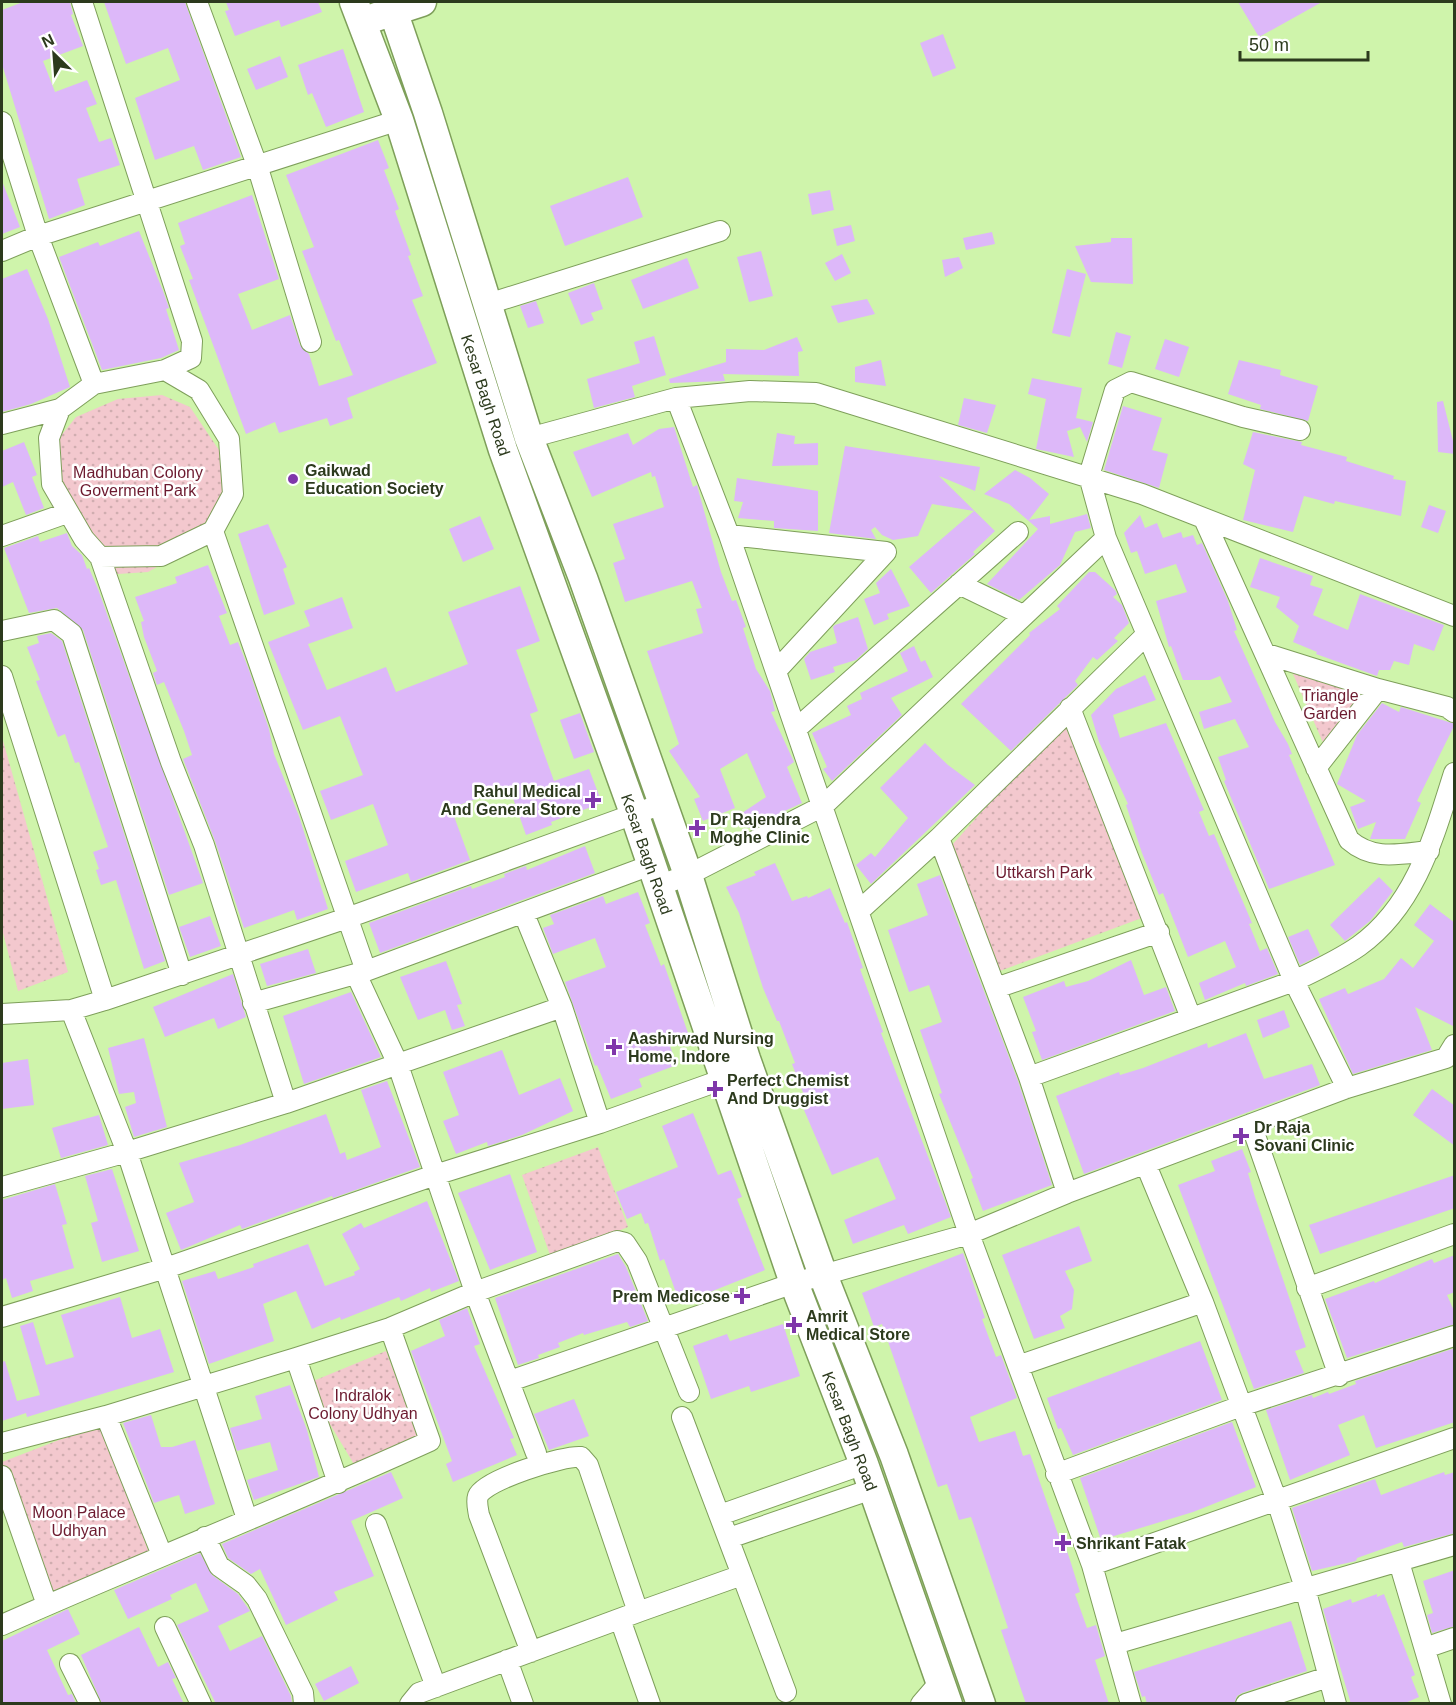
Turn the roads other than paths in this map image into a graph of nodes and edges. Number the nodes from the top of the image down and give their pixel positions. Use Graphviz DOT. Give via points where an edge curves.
graph roads {
  1 [pos="82,2"];
  2 [pos="197,2"];
  3 [pos="422,2"];
  4 [pos="392,6"];
  5 [pos="358,12"];
  6 [pos="399,120"];
  7 [pos="2,122"];
  8 [pos="257,165"];
  9 [pos="147,201"];
  10 [pos="720,231"];
  11 [pos="38,236"];
  12 [pos="2,251"];
  13 [pos="488,304"];
  14 [pos="311,342"];
  15 [pos="165,370"];
  16 [pos="94,384"];
  17 [pos="676,398"];
  18 [pos="60,409"];
  19 [pos="2,424"];
  20 [pos="1300,430"];
  21 [pos="529,438"];
  22 [pos="1089,476"];
  23 [pos="67,513"];
  24 [pos="1204,519"];
  25 [pos="213,531"];
  26 [pos="1018,531"];
  27 [pos="729,535"];
  28 [pos="2,536"];
  29 [pos="1106,538"];
  30 [pos="100,557"];
  31 [pos="959,584"];
  32 [pos="1023,615"];
  33 [pos="1455,616"];
  34 [pos="2,631"];
  35 [pos="1145,636"];
  36 [pos="1267,654"];
  37 [pos="776,671"];
  38 [pos="2,676"];
  39 [pos="1378,689"];
  40 [pos="1070,708"];
  41 [pos="1455,712"];
  42 [pos="796,729"];
  43 [pos="1316,768"];
  44 [pos="1455,773"];
  45 [pos="662,804"];
  46 [pos="823,806"];
  47 [pos="634,813"];
  48 [pos="939,838"];
  49 [pos="1429,851"];
  50 [pos="688,875"];
  51 [pos="655,876"];
  52 [pos="860,910"];
  53 [pos="524,914"];
  54 [pos="347,918"];
  55 [pos="1159,932"];
  56 [pos="238,956"];
  57 [pos="361,973"];
  58 [pos="182,975"];
  59 [pos="1294,981"];
  60 [pos="996,988"];
  61 [pos="105,1000"];
  62 [pos="253,1003"];
  63 [pos="562,1007"];
  64 [pos="71,1010"];
  65 [pos="2,1014"];
  66 [pos="1191,1018"];
  67 [pos="1452,1056"];
  68 [pos="397,1062"];
  69 [pos="1029,1077"];
  70 [pos="724,1079"];
  71 [pos="1347,1088"];
  72 [pos="286,1103"];
  73 [pos="600,1123"];
  74 [pos="1251,1124"];
  75 [pos="127,1152"];
  76 [pos="1146,1165"];
  77 [pos="435,1174"];
  78 [pos="2,1187"];
  79 [pos="1067,1193"];
  80 [pos="969,1234"];
  81 [pos="1455,1234"];
  82 [pos="166,1268"];
  83 [pos="823,1275"];
  84 [pos="794,1283"];
  85 [pos="1306,1288"];
  86 [pos="475,1292"];
  87 [pos="1203,1302"];
  88 [pos="2,1317"];
  89 [pos="665,1326"];
  90 [pos="390,1328"];
  91 [pos="1455,1336"];
  92 [pos="296,1358"];
  93 [pos="1018,1366"];
  94 [pos="1339,1376"];
  95 [pos="510,1382"];
  96 [pos="202,1386"];
  97 [pos="689,1392"];
  98 [pos="1241,1406"];
  99 [pos="106,1416"];
  100 [pos="682,1417"];
  101 [pos="1455,1438"];
  102 [pos="2,1443"];
  103 [pos="536,1453"];
  104 [pos="1056,1474"];
  105 [pos="2,1476"];
  106 [pos="868,1476"];
  107 [pos="338,1483"];
  108 [pos="1277,1501"];
  109 [pos="720,1515"];
  110 [pos="247,1519"];
  111 [pos="376,1524"];
  112 [pos="205,1536"];
  113 [pos="729,1538"];
  114 [pos="1455,1545"];
  115 [pos="162,1555"];
  116 [pos="1399,1562"];
  117 [pos="1092,1565"];
  118 [pos="742,1575"];
  119 [pos="1305,1588"];
  120 [pos="47,1605"];
  121 [pos="629,1615"];
  122 [pos="2,1625"];
  123 [pos="165,1627"];
  124 [pos="1455,1638"];
  125 [pos="1115,1644"];
  126 [pos="1425,1648"];
  127 [pos="531,1652"];
  128 [pos="507,1660"];
  129 [pos="70,1664"];
  130 [pos="1328,1677"];
  131 [pos="436,1688"];
  132 [pos="786,1692"];
  133 [pos="944,1693"];
  134 [pos="90,1704"];
  135 [pos="201,1704"];
  136 [pos="304,1704"];
  137 [pos="410,1704"];
  138 [pos="523,1704"];
  139 [pos="650,1704"];
  140 [pos="921,1704"];
  141 [pos="981,1704"];
  142 [pos="1131,1704"];
  143 [pos="1246,1704"];
  144 [pos="1336,1704"];
  145 [pos="1441,1704"];
  1 -- 9 [label="street"];
  2 -- 8 [label="street"];
  3 -- 4 [label="main road"];
  4 -- 5 [label="main road"];
  4 -- 13 [label="main road, Kesar Bagh Road"];
  5 -- 6 [label="main road, Kesar Bagh Road"];
  6 -- 8 [label="street"];
  6 -- 47 [label="main road, Kesar Bagh Road" via="503,450"];
  7 -- 11 [label="street"];
  8 -- 9 [label="street"];
  8 -- 14 [label="street"];
  9 -- 11 [label="street"];
  9 -- 15 [label="street" via="192,341 191,358"];
  10 -- 13 [label="street"];
  11 -- 12 [label="street"];
  11 -- 16 [label="street"];
  13 -- 21 [label="main road, Kesar Bagh Road"];
  15 -- 16 [label="street"];
  15 -- 25 [label="street" via="199,390 229,439 234,494"];
  16 -- 18 [label="street"];
  17 -- 21 [label="street"];
  17 -- 22 [label="street" via="750,391 816,393"];
  17 -- 27 [label="street"];
  18 -- 19 [label="street"];
  18 -- 23 [label="street" via="49,438 50,461 52,484"];
  20 -- 22 [label="street" via="1243,417 1131,382 1115,390"];
  21 -- 45 [label="main road, Kesar Bagh Road"];
  22 -- 24 [label="street"];
  22 -- 29 [label="street"];
  23 -- 28 [label="street"];
  23 -- 30 [label="street"];
  24 -- 33 [label="street"];
  24 -- 36 [label="street"];
  25 -- 30 [label="street" via="161,556"];
  25 -- 54 [label="street"];
  26 -- 31 [label="street"];
  27 -- 37 [label="street"];
  27 -- 37 [label="street" via="886,552"];
  29 -- 32 [label="street"];
  29 -- 35 [label="street"];
  30 -- 56 [label="street" via="204,845"];
  31 -- 32 [label="street"];
  31 -- 42 [label="street"];
  32 -- 46 [label="street"];
  34 -- 58 [label="street" via="54,620 72,634"];
  35 -- 40 [label="street"];
  35 -- 59 [label="street"];
  36 -- 39 [label="street"];
  36 -- 43 [label="street"];
  37 -- 42 [label="street"];
  38 -- 61 [label="street"];
  39 -- 41 [label="street"];
  39 -- 43 [label="street"];
  40 -- 48 [label="street"];
  40 -- 55 [label="street"];
  42 -- 46 [label="street"];
  43 -- 49 [label="street" via="1346,834 1359,849 1384,856"];
  44 -- 49 [label="street"];
  45 -- 47 [label="street"];
  45 -- 50 [label="main road, Kesar Bagh Road"];
  46 -- 50 [label="street"];
  46 -- 52 [label="street"];
  47 -- 51 [label="main road, Kesar Bagh Road"];
  47 -- 54 [label="street"];
  48 -- 52 [label="street"];
  48 -- 60 [label="street"];
  49 -- 59 [label="street" via="1393,912 1360,945"];
  50 -- 51 [label="street"];
  50 -- 83 [label="main road, Kesar Bagh Road" via="746,1059"];
  51 -- 53 [label="street"];
  51 -- 70 [label="main road, Kesar Bagh Road"];
  52 -- 80 [label="street"];
  53 -- 57 [label="street"];
  53 -- 63 [label="street"];
  54 -- 56 [label="street"];
  54 -- 57 [label="street"];
  55 -- 60 [label="street"];
  55 -- 66 [label="street"];
  56 -- 58 [label="street"];
  56 -- 62 [label="street"];
  57 -- 62 [label="street"];
  57 -- 68 [label="street"];
  58 -- 61 [label="street"];
  59 -- 66 [label="street"];
  59 -- 71 [label="street"];
  60 -- 69 [label="street"];
  61 -- 64 [label="street"];
  62 -- 72 [label="street"];
  63 -- 68 [label="street"];
  63 -- 73 [label="street"];
  64 -- 65 [label="street"];
  64 -- 75 [label="street"];
  66 -- 69 [label="street"];
  67 -- 71 [label="street"];
  68 -- 72 [label="street"];
  68 -- 77 [label="street"];
  69 -- 79 [label="street"];
  70 -- 73 [label="street"];
  70 -- 84 [label="main road, Kesar Bagh Road"];
  71 -- 74 [label="street"];
  72 -- 75 [label="street"];
  73 -- 77 [label="street"];
  74 -- 76 [label="street"];
  74 -- 85 [label="street"];
  75 -- 78 [label="street"];
  75 -- 82 [label="street"];
  76 -- 79 [label="street"];
  76 -- 87 [label="street"];
  77 -- 82 [label="street"];
  77 -- 86 [label="street"];
  79 -- 80 [label="street"];
  80 -- 83 [label="street"];
  80 -- 93 [label="street"];
  81 -- 85 [label="street"];
  82 -- 88 [label="street"];
  82 -- 96 [label="street"];
  83 -- 84 [label="street"];
  83 -- 141 [label="main road, Kesar Bagh Road" via="894,1455"];
  84 -- 89 [label="street"];
  84 -- 106 [label="main road, Kesar Bagh Road"];
  85 -- 94 [label="street"];
  86 -- 89 [label="street" via="617,1241 632,1251"];
  86 -- 90 [label="street"];
  86 -- 95 [label="street"];
  87 -- 93 [label="street"];
  87 -- 98 [label="street"];
  89 -- 95 [label="street"];
  89 -- 97 [label="street"];
  90 -- 92 [label="street"];
  90 -- 107 [label="street" via="430,1441"];
  91 -- 94 [label="street"];
  92 -- 96 [label="street"];
  92 -- 107 [label="street"];
  93 -- 104 [label="street"];
  94 -- 98 [label="street"];
  95 -- 103 [label="street"];
  96 -- 99 [label="street"];
  96 -- 110 [label="street"];
  98 -- 104 [label="street"];
  98 -- 108 [label="street"];
  99 -- 102 [label="street"];
  99 -- 115 [label="street"];
  100 -- 109 [label="street"];
  101 -- 108 [label="street"];
  104 -- 117 [label="street"];
  105 -- 120 [label="street"];
  106 -- 109 [label="street"];
  106 -- 113 [label="street"];
  106 -- 133 [label="main road, Kesar Bagh Road"];
  107 -- 110 [label="street"];
  108 -- 117 [label="street"];
  108 -- 119 [label="street"];
  109 -- 113 [label="street"];
  110 -- 112 [label="street"];
  111 -- 131 [label="street"];
  112 -- 115 [label="street"];
  112 -- 136 [label="street" via="219,1566 246,1585 257,1599 303,1693"];
  113 -- 118 [label="street"];
  114 -- 116 [label="street"];
  115 -- 120 [label="street"];
  116 -- 119 [label="street"];
  116 -- 126 [label="street"];
  117 -- 125 [label="street"];
  118 -- 121 [label="street"];
  118 -- 132 [label="street"];
  119 -- 125 [label="street"];
  119 -- 130 [label="street"];
  120 -- 122 [label="street"];
  121 -- 127 [label="street"];
  121 -- 127 [label="street" via="585,1460 575,1456 542,1464 483,1489 477,1504"];
  121 -- 139 [label="street"];
  123 -- 135 [label="street"];
  124 -- 126 [label="street"];
  125 -- 142 [label="street"];
  126 -- 145 [label="street"];
  127 -- 128 [label="street"];
  128 -- 131 [label="street"];
  128 -- 138 [label="street"];
  129 -- 134 [label="street"];
  130 -- 143 [label="street"];
  130 -- 144 [label="street"];
  131 -- 137 [label="street" via="419,1694"];
  133 -- 140 [label="street"];
}
